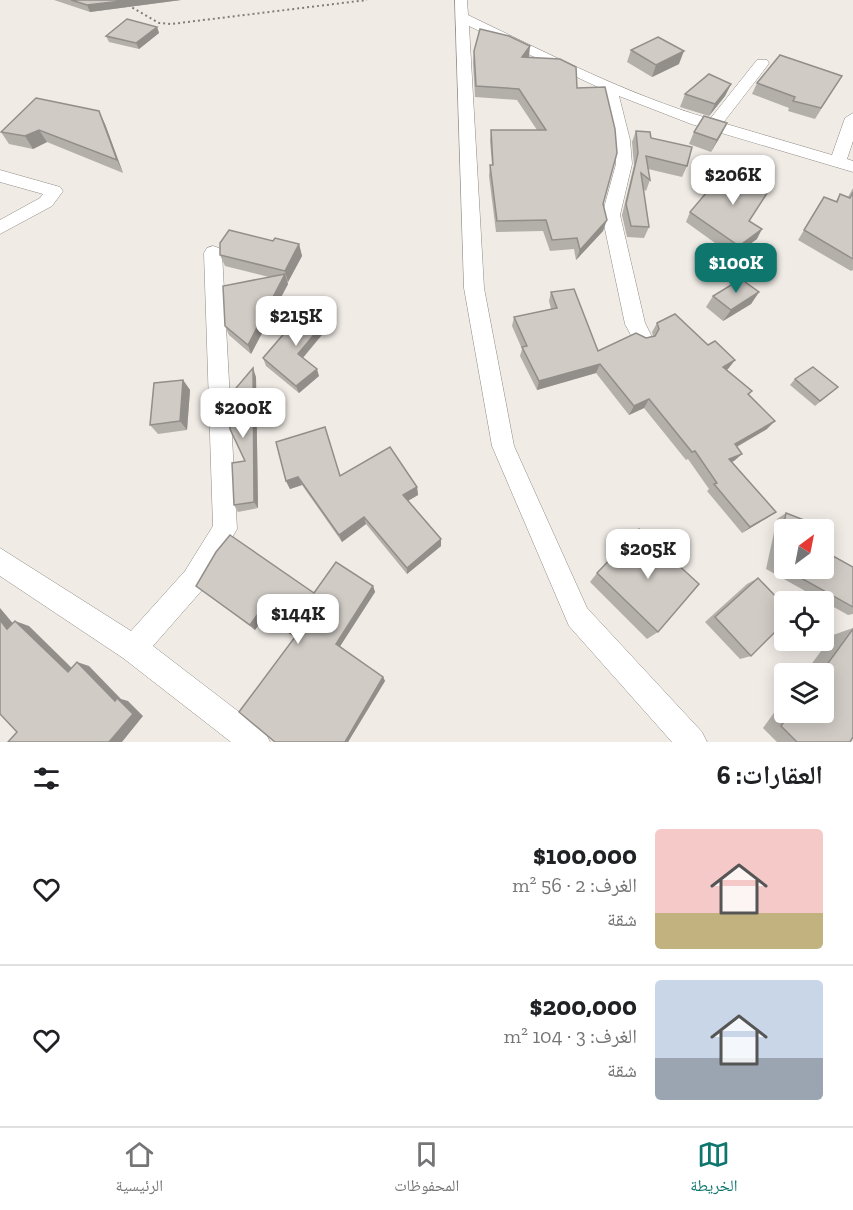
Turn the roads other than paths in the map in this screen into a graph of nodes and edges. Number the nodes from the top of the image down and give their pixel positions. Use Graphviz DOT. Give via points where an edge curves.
graph roads {
  1 [pos="462,9"];
  2 [pos="762,63"];
  3 [pos="609,86"];
  4 [pos="853,118"];
  5 [pos="714,124"];
  6 [pos="845,165"];
  7 [pos="0,176"];
  8 [pos="0,228"];
  9 [pos="213,253"];
  10 [pos="642,337"];
  11 [pos="0,561"];
  12 [pos="133,648"];
  13 [pos="255,742"];
  14 [pos="692,742"];
  1 -- 3 [label="street"];
  1 -- 14 [label="street" via="474,288 503,446 578,617"];
  2 -- 5 [label="street"];
  3 -- 5 [label="street"];
  3 -- 10 [label="street" via="624,164 611,215 635,324"];
  4 -- 6 [label="street"];
  5 -- 6 [label="street"];
  7 -- 8 [label="street" via="54,190 46,202"];
  9 -- 12 [label="street" via="225,529 194,580"];
  11 -- 12 [label="street"];
  12 -- 13 [label="street"];
}
